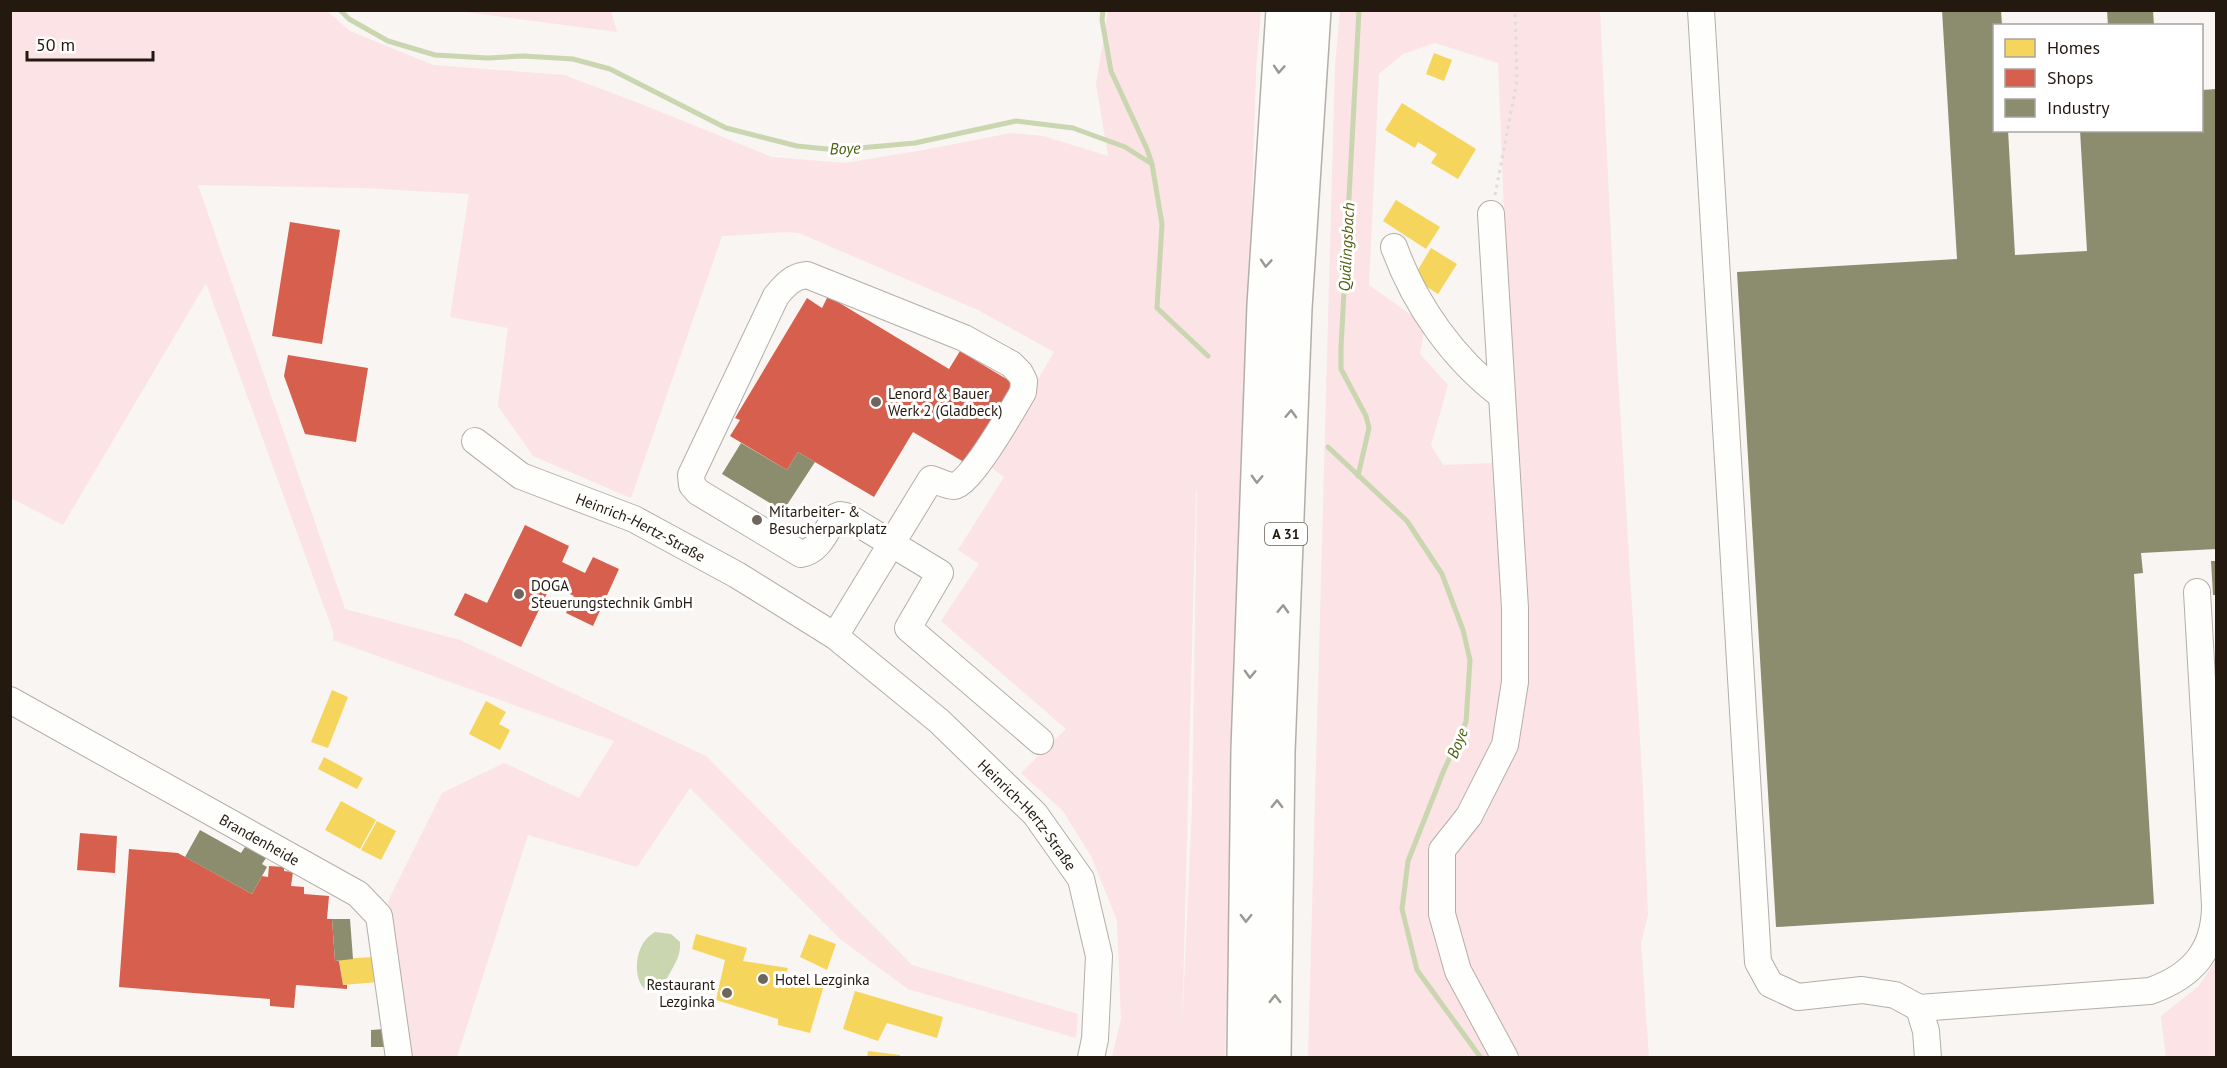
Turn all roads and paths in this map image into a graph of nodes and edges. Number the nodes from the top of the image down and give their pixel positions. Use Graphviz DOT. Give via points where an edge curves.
graph roads {
  1 [pos="1283,10"];
  2 [pos="1314,10"];
  3 [pos="1515,10"];
  4 [pos="1701,10"];
  5 [pos="1491,214"];
  6 [pos="1394,247"];
  7 [pos="1502,396"];
  8 [pos="475,441"];
  9 [pos="892,543"];
  10 [pos="2197,592"];
  11 [pos="835,636"];
  12 [pos="10,700"];
  13 [pos="1040,741"];
  14 [pos="1919,1008"];
  15 [pos="399,1058"];
  16 [pos="1091,1058"];
  17 [pos="1244,1058"];
  18 [pos="1274,1058"];
  19 [pos="1505,1058"];
  20 [pos="1928,1058"];
  1 -- 17 [label="highway, A 31, one-way" via="1263,305 1248,750"];
  18 -- 2 [label="highway, A 31, one-way" via="1278,752 1295,308"];
  3 -- 5 [label="path" via="1517,81"];
  4 -- 14 [label="street" via="1758,962 1770,984 1798,997 1863,990 1895,995"];
  5 -- 7 [label="street"];
  6 -- 7 [label="street" via="1407,280 1450,347"];
  7 -- 19 [label="street" via="1515,608 1515,682 1505,745 1469,816 1442,850 1442,914 1458,971"];
  8 -- 11 [label="street, Heinrich-Hertz-Straße" via="521,476 634,519 737,575"];
  9 -- 9 [label="street" via="932,479 952,486 961,484 972,472 1023,392 1024,381 1011,364 964,338 807,274 798,276 784,285 776,297 691,475 693,485 698,492 801,554 815,548 840,515"];
  9 -- 11 [label="street"];
  9 -- 13 [label="street" via="940,573 908,628"];
  10 -- 14 [label="street" via="2215,904 2215,925 2209,944 2182,976 2150,991"];
  11 -- 16 [label="street, Heinrich-Hertz-Straße" via="939,721 1035,814 1081,879 1099,956"];
  12 -- 15 [label="street, Brandenheide" via="358,894 379,916"];
  14 -- 20 [label="street"];
}
